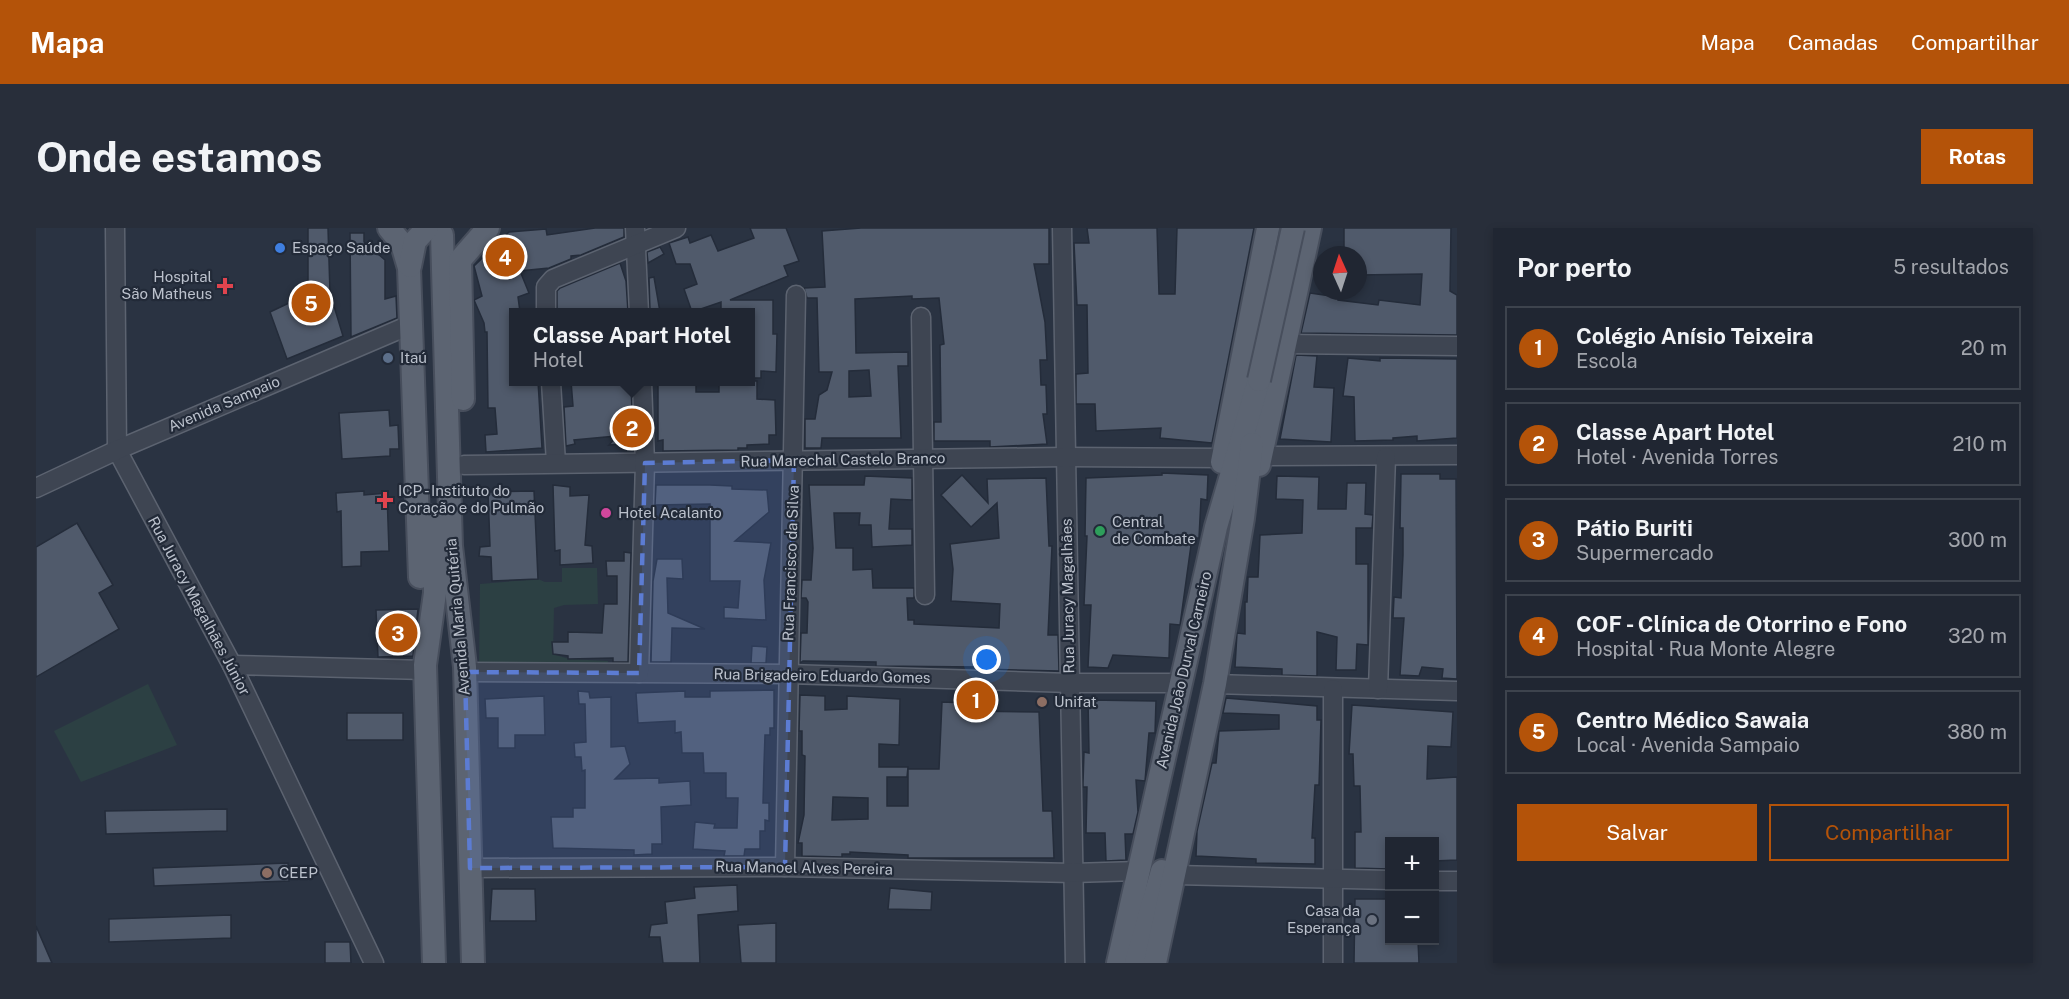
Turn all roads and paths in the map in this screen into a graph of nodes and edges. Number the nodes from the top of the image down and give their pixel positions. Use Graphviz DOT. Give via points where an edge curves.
graph roads {
  1 [pos="115,228"];
  2 [pos="389,228"];
  3 [pos="488,228"];
  4 [pos="676,228"];
  5 [pos="1062,228"];
  6 [pos="1293,228"];
  7 [pos="1310,228"];
  8 [pos="437,232"];
  9 [pos="1268,233"];
  10 [pos="636,237"];
  11 [pos="1304,253"];
  12 [pos="460,260"];
  13 [pos="410,268"];
  14 [pos="796,295"];
  15 [pos="546,308"];
  16 [pos="639,308"];
  17 [pos="921,317"];
  18 [pos="412,324"];
  19 [pos="1285,344"];
  20 [pos="1457,346"];
  21 [pos="1260,380"];
  22 [pos="551,386"];
  23 [pos="642,386"];
  24 [pos="117,450"];
  25 [pos="1457,455"];
  26 [pos="1262,456"];
  27 [pos="1065,457"];
  28 [pos="1386,457"];
  29 [pos="922,458"];
  30 [pos="1222,458"];
  31 [pos="794,460"];
  32 [pos="556,463"];
  33 [pos="645,463"];
  34 [pos="464,465"];
  35 [pos="36,488"];
  36 [pos="1243,518"];
  37 [pos="1216,527"];
  38 [pos="925,595"];
  39 [pos="232,665"];
  40 [pos="425,667"];
  41 [pos="465,670"];
  42 [pos="639,673"];
  43 [pos="788,674"];
  44 [pos="1070,683"];
  45 [pos="1180,683"];
  46 [pos="1215,684"];
  47 [pos="1333,689"];
  48 [pos="1378,690"];
  49 [pos="1457,692"];
  50 [pos="1155,808"];
  51 [pos="1186,811"];
  52 [pos="785,867"];
  53 [pos="470,868"];
  54 [pos="1138,871"];
  55 [pos="1073,873"];
  56 [pos="1175,874"];
  57 [pos="1333,879"];
  58 [pos="1385,880"];
  59 [pos="1439,881"];
  60 [pos="1457,881"];
  61 [pos="1148,916"];
  62 [pos="374,963"];
  63 [pos="434,963"];
  64 [pos="473,963"];
  65 [pos="1075,963"];
  66 [pos="1118,963"];
  67 [pos="1136,963"];
  68 [pos="1155,963"];
  69 [pos="1333,963"];
  1 -- 24 [label="street, Rua Juracy Magalhães Júnior"];
  2 -- 13 [label="main road" via="402,243"];
  3 -- 12 [label="main road"];
  4 -- 10 [label="street"];
  5 -- 27 [label="street, Rua Juracy Magalhães"];
  6 -- 21 [label="main road, Avenida João Durval Carneiro, bridge"];
  7 -- 11 [label="main road"];
  8 -- 12 [label="main road" via="458,237"];
  8 -- 13 [label="main road" via="418,235"];
  8 -- 40 [label="main road, Avenida Maria Quitéria" via="435,593"];
  8 -- 41 [label="main road, Avenida Maria Quitéria" via="451,546"];
  9 -- 11 [label="main road" via="1296,238"];
  9 -- 30 [label="main road"];
  10 -- 15 [label="street" via="553,279 546,287"];
  10 -- 16 [label="street"];
  11 -- 19 [label="main road"];
  12 -- 34 [label="main road"];
  13 -- 18 [label="main road"];
  14 -- 31 [label="street, Rua Francisco da Silva"];
  17 -- 29 [label="street"];
  18 -- 24 [label="street, Avenida Sampaio"];
  18 -- 40 [label="main road"];
  19 -- 20 [label="street"];
  19 -- 26 [label="main road"];
  21 -- 36 [label="main road, Avenida João Durval Carneiro"];
  21 -- 37 [label="main road, Avenida João Durval Carneiro"];
  22 -- 32 [label="street"];
  23 -- 33 [label="street"];
  24 -- 35 [label="street, Avenida Sampaio"];
  24 -- 39 [label="street, Rua Juracy Magalhães Júnior"];
  25 -- 28 [label="street"];
  26 -- 28 [label="street"];
  26 -- 36 [label="main road"];
  27 -- 29 [label="street, Rua Marechal Castelo Branco"];
  27 -- 30 [label="street, Rua Marechal Castelo Branco"];
  27 -- 44 [label="street, Rua Juracy Magalhães"];
  28 -- 48 [label="street"];
  29 -- 31 [label="street, Rua Marechal Castelo Branco"];
  29 -- 38 [label="street"];
  30 -- 37 [label="main road"];
  31 -- 33 [label="street, Rua Marechal Castelo Branco"];
  31 -- 43 [label="street, Rua Francisco da Silva"];
  32 -- 33 [label="street, Rua Marechal Castelo Branco"];
  32 -- 34 [label="street, Rua Marechal Castelo Branco"];
  33 -- 42 [label="street"];
  34 -- 41 [label="main road"];
  36 -- 46 [label="main road, Avenida João Durval Carneiro"];
  37 -- 45 [label="main road, Avenida João Durval Carneiro"];
  39 -- 40 [label="street"];
  39 -- 62 [label="street, Rua Juracy Magalhães Júnior"];
  40 -- 63 [label="main road, Avenida Maria Quitéria"];
  41 -- 42 [label="street, Rua Brigadeiro Eduardo Gomes"];
  41 -- 53 [label="main road, Avenida Maria Quitéria"];
  42 -- 43 [label="street, Rua Brigadeiro Eduardo Gomes"];
  43 -- 44 [label="street, Rua Brigadeiro Eduardo Gomes"];
  43 -- 52 [label="street, Rua Francisco da Silva"];
  44 -- 45 [label="street, Rua Brigadeiro Eduardo Gomes"];
  44 -- 55 [label="street, Rua Juracy Magalhães"];
  45 -- 50 [label="main road, Avenida João Durval Carneiro"];
  46 -- 47 [label="street"];
  46 -- 51 [label="main road, Avenida João Durval Carneiro"];
  47 -- 48 [label="street"];
  47 -- 57 [label="street"];
  48 -- 49 [label="street"];
  50 -- 54 [label="main road, Avenida João Durval Carneiro"];
  50 -- 61 [label="main road"];
  51 -- 56 [label="main road, Avenida João Durval Carneiro"];
  51 -- 61 [label="main road"];
  52 -- 53 [label="street, Rua Manoel Alves Pereira"];
  52 -- 55 [label="street, Rua Manoel Alves Pereira"];
  53 -- 64 [label="main road, Avenida Maria Quitéria"];
  54 -- 55 [label="street, Rua Manoel Alves Pereira"];
  54 -- 66 [label="main road, Avenida João Durval Carneiro"];
  55 -- 65 [label="street, Rua Juracy Magalhães"];
  56 -- 57 [label="street"];
  56 -- 68 [label="main road, Avenida João Durval Carneiro"];
  57 -- 58 [label="street"];
  57 -- 69 [label="street"];
  59 -- 60 [label="street"];
  61 -- 67 [label="main road"];
}
